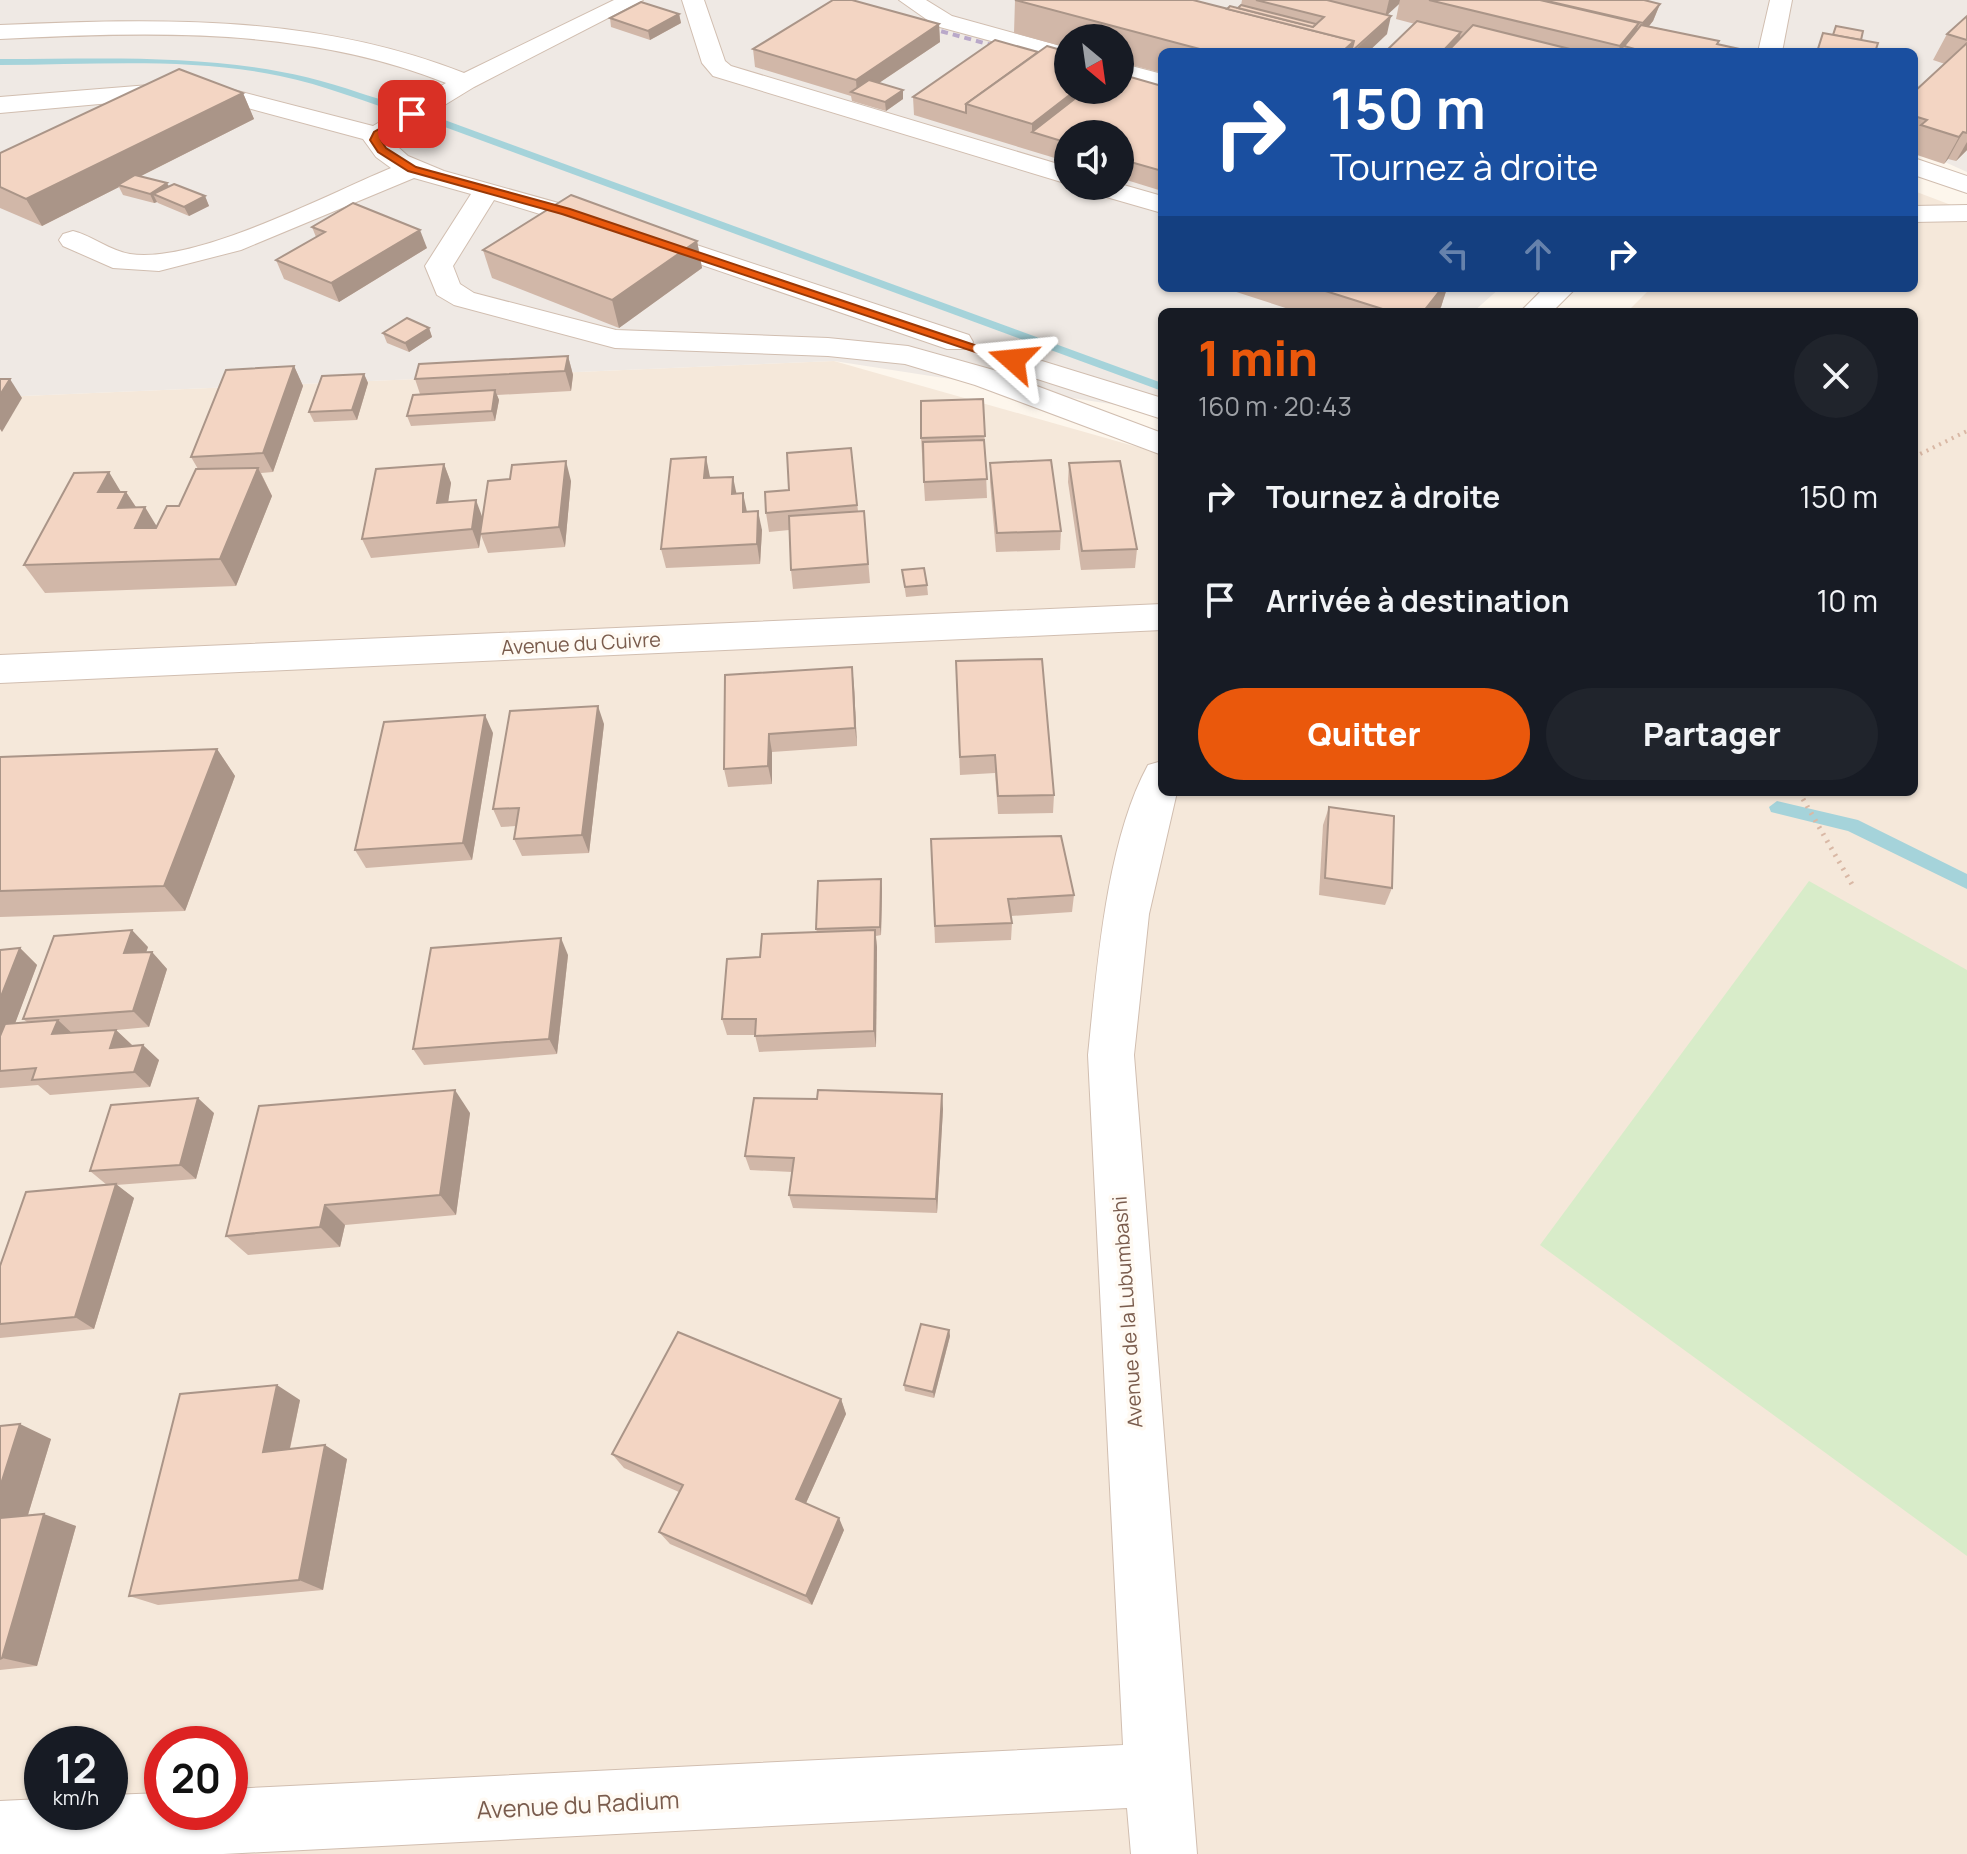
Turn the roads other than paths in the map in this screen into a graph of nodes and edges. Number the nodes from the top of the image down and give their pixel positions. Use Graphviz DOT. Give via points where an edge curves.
graph roads {
  1 [pos="632,0"];
  2 [pos="693,0"];
  3 [pos="910,0"];
  4 [pos="1781,0"];
  5 [pos="0,32"];
  6 [pos="1771,48"];
  7 [pos="1054,51"];
  8 [pos="1134,74"];
  9 [pos="1158,81"];
  10 [pos="465,82"];
  11 [pos="0,105"];
  12 [pos="377,135"];
  13 [pos="1918,167"];
  14 [pos="412,169"];
  15 [pos="1054,172"];
  16 [pos="1967,185"];
  17 [pos="487,190"];
  18 [pos="1134,197"];
  19 [pos="1158,204"];
  20 [pos="1967,213"];
  21 [pos="1918,214"];
  22 [pos="73,240"];
  23 [pos="1557,292"];
  24 [pos="1539,308"];
  25 [pos="1158,408"];
  26 [pos="1158,443"];
  27 [pos="1158,617"];
  28 [pos="0,669"];
  29 [pos="1158,787"];
  30 [pos="1156,1775"];
  31 [pos="0,1833"];
  32 [pos="1164,1854"];
  1 -- 10 [label="street"];
  2 -- 15 [label="street" via="714,63 722,71"];
  3 -- 7 [label="street" via="944,21"];
  4 -- 6 [label="street"];
  5 -- 10 [label="street" via="257,31 309,36 395,55"];
  8 -- 9 [label="street"];
  10 -- 12 [label="street"];
  11 -- 12 [label="street" via="199,88"];
  12 -- 14 [label="street" via="382,150"];
  13 -- 16 [label="street"];
  14 -- 17 [label="street"];
  14 -- 22 [label="street" via="226,245 169,260 119,261"];
  17 -- 25 [label="street"];
  17 -- 26 [label="street" via="439,266 447,289 464,299 615,339 908,355 986,378"];
  18 -- 19 [label="street"];
  20 -- 21 [label="street"];
  23 -- 24 [label="street"];
  27 -- 28 [label="street, Avenue du Cuivre"];
  29 -- 30 [label="street, Avenue de la Lubumbashi" via="1142,832 1125,925 1111,1055"];
  30 -- 31 [label="street, Avenue du Radium"];
  30 -- 32 [label="street, Avenue de la Lubumbashi"];
}
